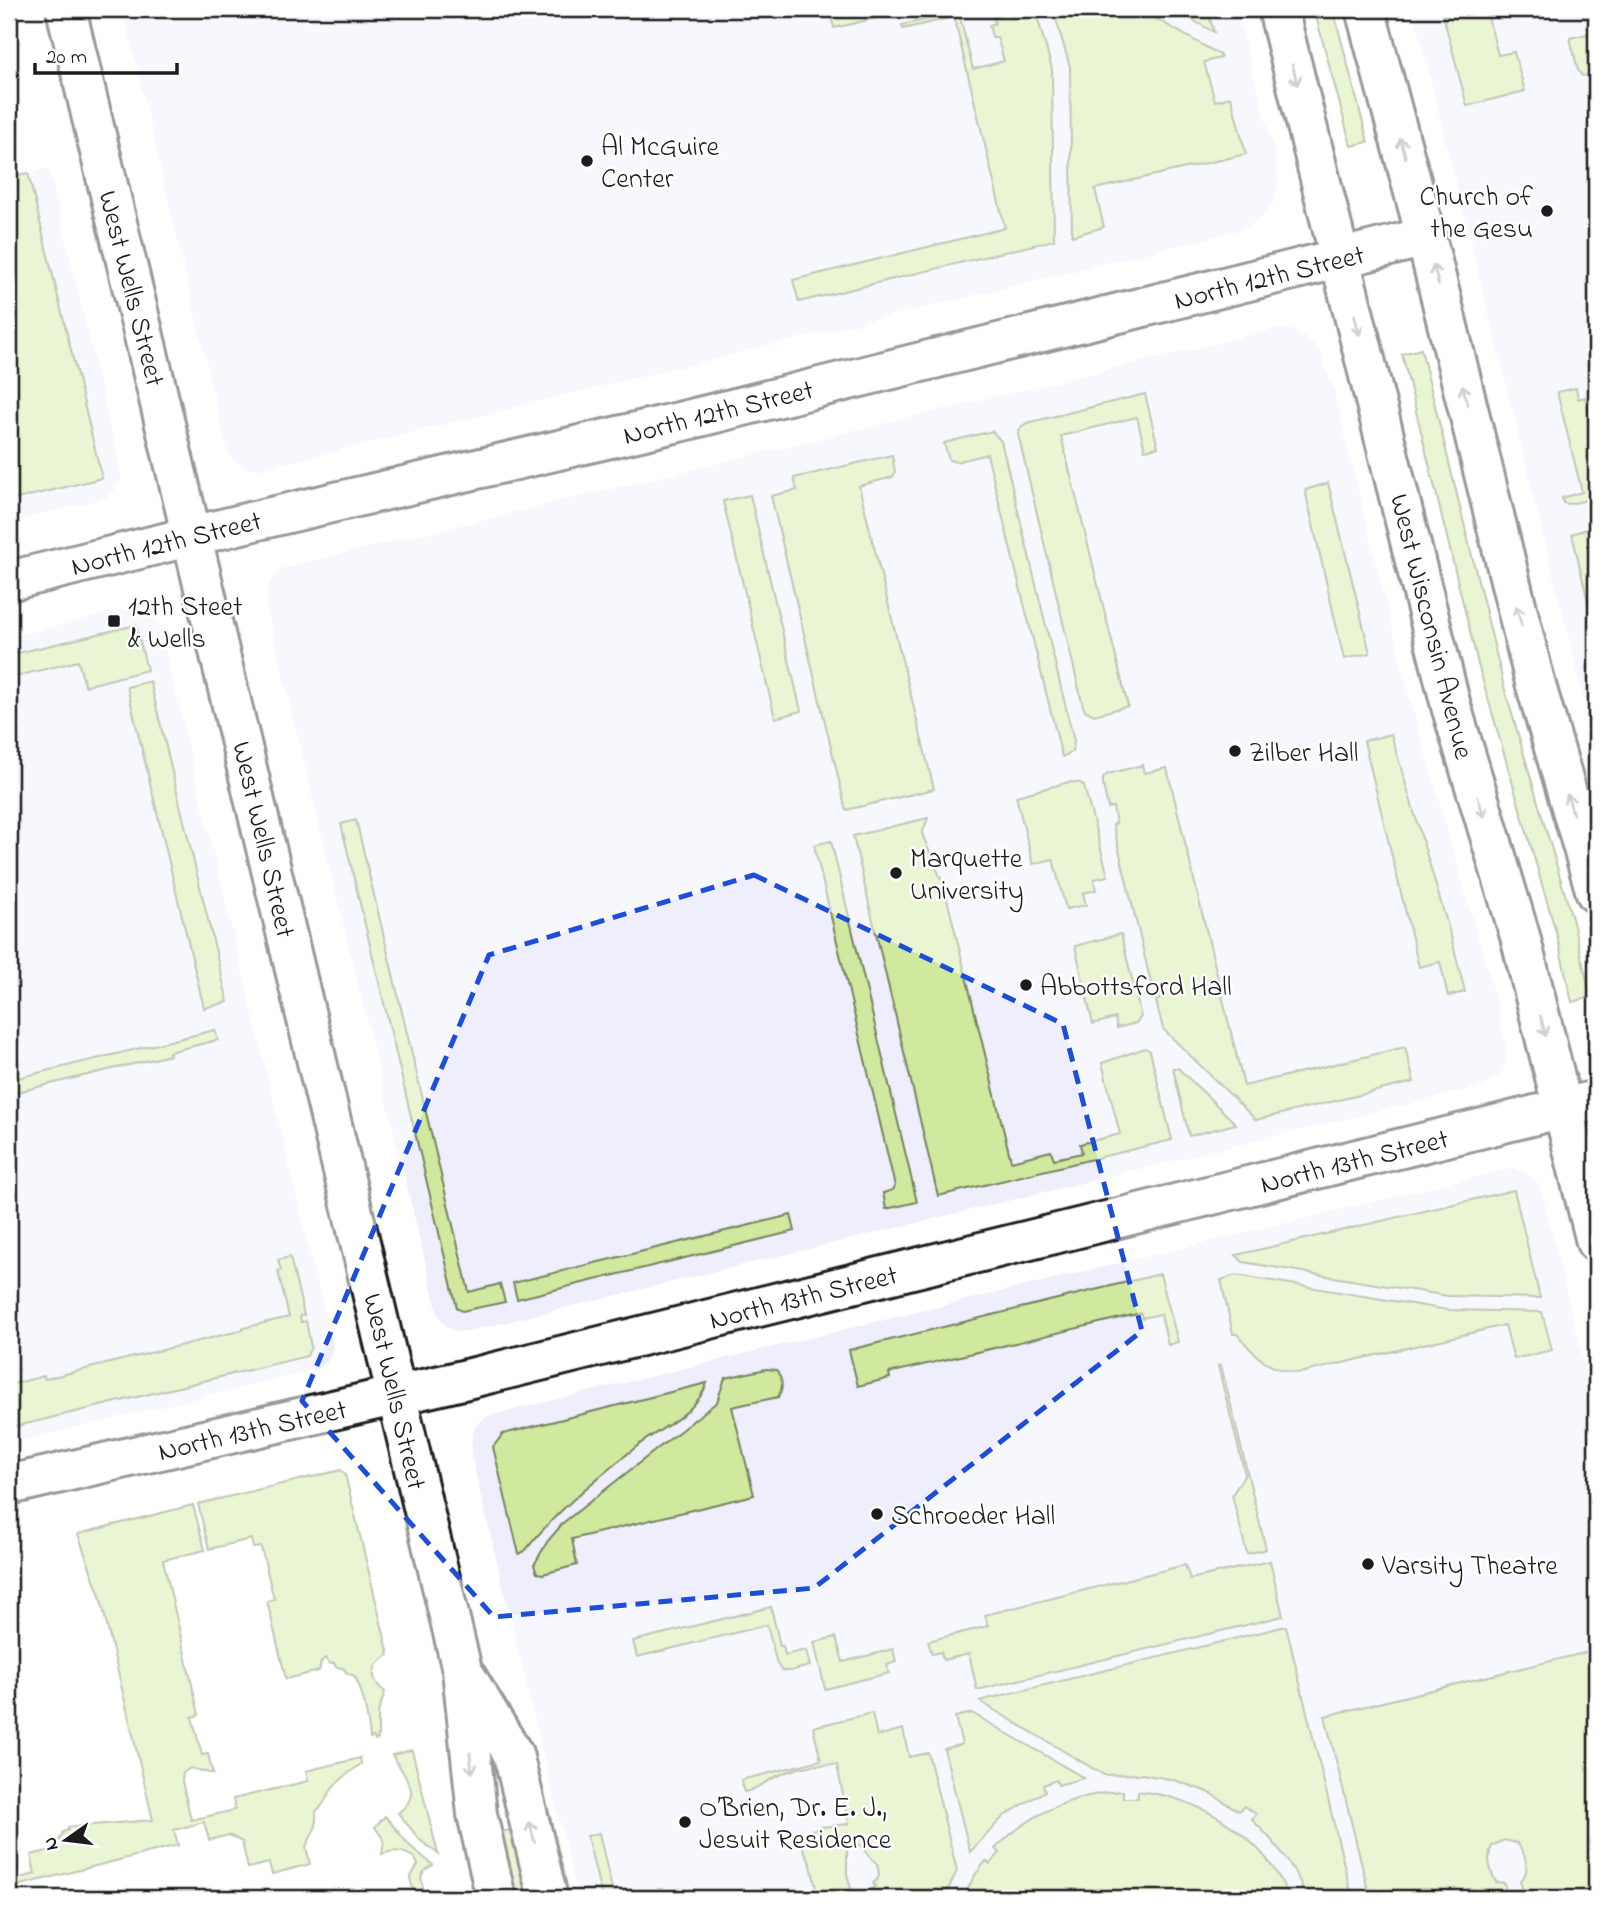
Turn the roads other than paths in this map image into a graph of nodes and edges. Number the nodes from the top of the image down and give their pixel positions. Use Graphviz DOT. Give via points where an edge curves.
graph roads {
  1 [pos="66,9"];
  2 [pos="1278,9"];
  3 [pos="1365,9"];
  4 [pos="1426,237"];
  5 [pos="1341,259"];
  6 [pos="193,536"];
  7 [pos="9,581"];
  8 [pos="1596,893"];
  9 [pos="1580,1104"];
  10 [pos="1596,1242"];
  11 [pos="397,1396"];
  12 [pos="9,1485"];
  13 [pos="462,1671"];
  14 [pos="496,1898"];
  15 [pos="548,1898"];
  1 -- 6 [label="street, West Wells Street"];
  2 -- 5 [label="street, West Wisconsin Avenue, one-way"];
  4 -- 3 [label="street, one-way"];
  4 -- 5 [label="street, North 12th Street"];
  8 -- 4 [label="street, one-way" via="1535,682"];
  5 -- 6 [label="street, North 12th Street"];
  5 -- 9 [label="street, West Wisconsin Avenue, one-way" via="1451,706 1520,936"];
  6 -- 7 [label="street, North 12th Street"];
  6 -- 11 [label="street, West Wells Street"];
  9 -- 10 [label="street, West Wisconsin Avenue"];
  9 -- 11 [label="street, North 13th Street"];
  11 -- 12 [label="street, North 13th Street"];
  11 -- 13 [label="street, West Wells Street"];
  13 -- 14 [label="street, West Wells Street, one-way" via="477,1814"];
  15 -- 13 [label="street, West Wells Street, one-way" via="513,1754"];
}
